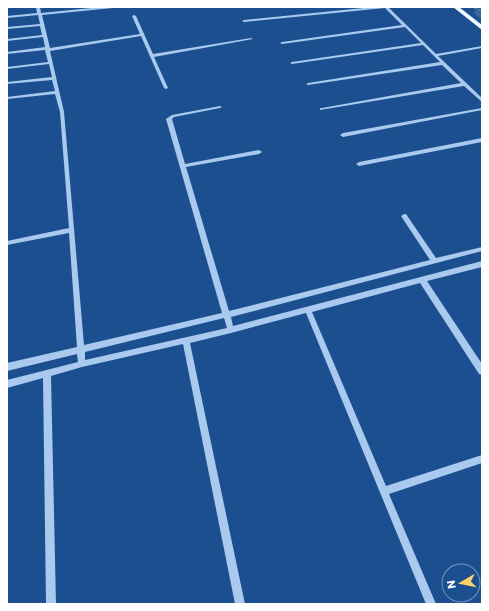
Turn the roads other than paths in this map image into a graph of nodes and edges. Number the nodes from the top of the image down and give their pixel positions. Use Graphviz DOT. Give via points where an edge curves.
graph roads {
  1 [pos="38,7"];
  2 [pos="113,7"];
  3 [pos="386,7"];
  4 [pos="456,7"];
  5 [pos="463,7"];
  6 [pos="476,7"];
  7 [pos="482,12"];
  8 [pos="39,14"];
  9 [pos="134,16"];
  10 [pos="7,17"];
  11 [pos="244,21"];
  12 [pos="482,22"];
  13 [pos="42,25"];
  14 [pos="406,26"];
  15 [pos="7,28"];
  16 [pos="482,28"];
  17 [pos="142,35"];
  18 [pos="44,36"];
  19 [pos="251,39"];
  20 [pos="7,40"];
  21 [pos="282,43"];
  22 [pos="424,44"];
  23 [pos="482,48"];
  24 [pos="47,49"];
  25 [pos="7,53"];
  26 [pos="436,55"];
  27 [pos="152,56"];
  28 [pos="50,63"];
  29 [pos="292,63"];
  30 [pos="444,63"];
  31 [pos="7,68"];
  32 [pos="54,78"];
  33 [pos="7,83"];
  34 [pos="308,84"];
  35 [pos="465,84"];
  36 [pos="166,88"];
  37 [pos="57,92"];
  38 [pos="7,98"];
  39 [pos="482,101"];
  40 [pos="220,107"];
  41 [pos="482,109"];
  42 [pos="322,110"];
  43 [pos="342,135"];
  44 [pos="482,140"];
  45 [pos="259,152"];
  46 [pos="359,164"];
  47 [pos="182,166"];
  48 [pos="404,216"];
  49 [pos="72,230"];
  50 [pos="7,243"];
  51 [pos="482,249"];
  52 [pos="434,261"];
  53 [pos="482,264"];
  54 [pos="422,280"];
  55 [pos="308,310"];
  56 [pos="226,315"];
  57 [pos="231,330"];
  58 [pos="186,340"];
  59 [pos="81,349"];
  60 [pos="82,364"];
  61 [pos="7,367"];
  62 [pos="482,371"];
  63 [pos="47,374"];
  64 [pos="7,384"];
  65 [pos="482,459"];
  66 [pos="384,491"];
  67 [pos="51,604"];
  68 [pos="240,604"];
  69 [pos="431,604"];
  1 -- 8 [label="street"];
  2 -- 8 [label="street"];
  3 -- 11 [label="street"];
  3 -- 14 [label="street"];
  4 -- 16 [label="main road"];
  5 -- 12 [label="main road"];
  6 -- 7 [label="main road"];
  8 -- 10 [label="street"];
  8 -- 13 [label="street"];
  9 -- 17 [label="street"];
  13 -- 15 [label="street"];
  13 -- 18 [label="street"];
  14 -- 21 [label="street"];
  14 -- 22 [label="street"];
  17 -- 24 [label="street"];
  17 -- 27 [label="street"];
  18 -- 20 [label="street"];
  18 -- 24 [label="street"];
  19 -- 27 [label="street"];
  22 -- 26 [label="street"];
  22 -- 29 [label="street"];
  23 -- 26 [label="street"];
  24 -- 25 [label="street"];
  24 -- 28 [label="street"];
  26 -- 30 [label="street"];
  27 -- 36 [label="street"];
  28 -- 31 [label="street"];
  28 -- 32 [label="street"];
  30 -- 34 [label="street"];
  30 -- 35 [label="street"];
  32 -- 33 [label="street"];
  32 -- 37 [label="street"];
  35 -- 39 [label="street"];
  35 -- 42 [label="street"];
  37 -- 38 [label="street"];
  37 -- 49 [label="street" via="62,112"];
  40 -- 47 [label="street" via="169,118"];
  41 -- 43 [label="street"];
  44 -- 46 [label="street"];
  45 -- 47 [label="street"];
  47 -- 56 [label="street"];
  48 -- 52 [label="street"];
  49 -- 50 [label="street"];
  49 -- 59 [label="street"];
  51 -- 52 [label="street"];
  52 -- 56 [label="street"];
  53 -- 54 [label="street"];
  54 -- 55 [label="street"];
  54 -- 62 [label="street"];
  55 -- 57 [label="street"];
  55 -- 66 [label="street"];
  56 -- 57 [label="street"];
  56 -- 59 [label="street"];
  57 -- 58 [label="street"];
  58 -- 60 [label="street"];
  58 -- 68 [label="street"];
  59 -- 60 [label="street"];
  59 -- 61 [label="street"];
  60 -- 63 [label="street"];
  63 -- 64 [label="street"];
  63 -- 67 [label="street"];
  65 -- 66 [label="street"];
  66 -- 69 [label="street"];
}
